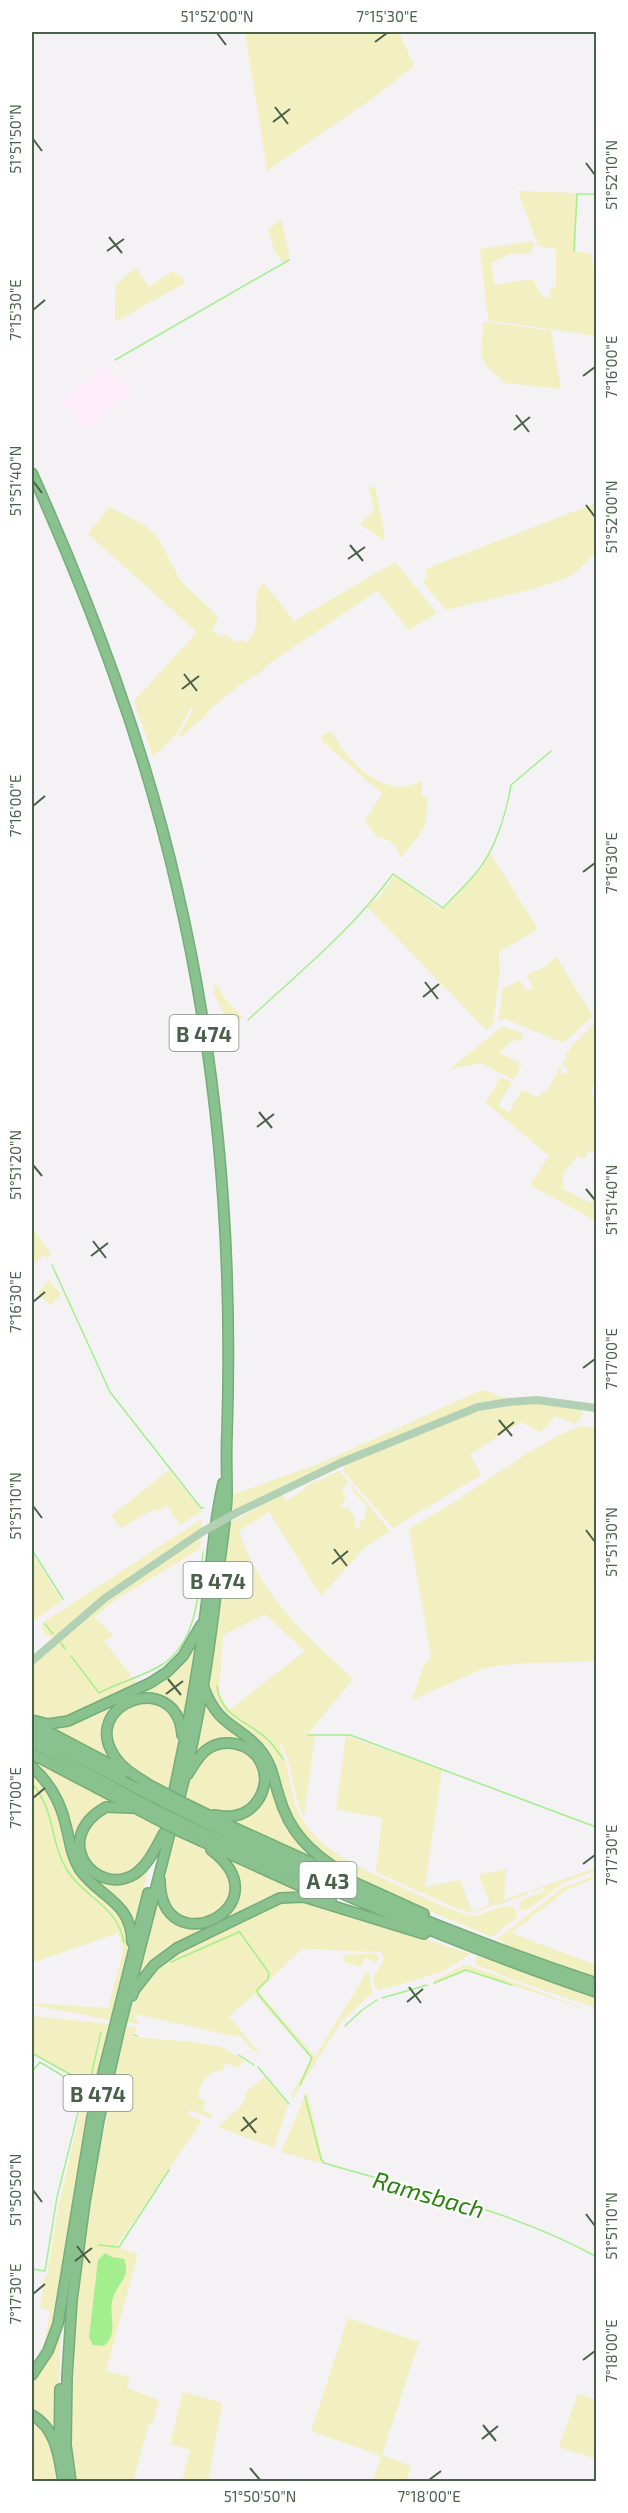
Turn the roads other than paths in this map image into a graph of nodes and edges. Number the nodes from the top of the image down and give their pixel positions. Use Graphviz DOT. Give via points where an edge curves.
graph roads {
  1 [pos="32,473"];
  2 [pos="597,1408"];
  3 [pos="226,1472"];
  4 [pos="205,1618"];
  5 [pos="32,1661"];
  6 [pos="203,1686"];
  7 [pos="32,1721"];
  8 [pos="32,1733"];
  9 [pos="32,1743"];
  10 [pos="32,1754"];
  11 [pos="180,1762"];
  12 [pos="32,1767"];
  13 [pos="148,1784"];
  14 [pos="183,1787"];
  15 [pos="158,1805"];
  16 [pos="131,1808"];
  17 [pos="197,1809"];
  18 [pos="183,1817"];
  19 [pos="164,1833"];
  20 [pos="199,1841"];
  21 [pos="160,1870"];
  22 [pos="370,1888"];
  23 [pos="372,1918"];
  24 [pos="472,1943"];
  25 [pos="497,1952"];
  26 [pos="124,1983"];
  27 [pos="597,1983"];
  28 [pos="597,1992"];
  29 [pos="120,2026"];
  30 [pos="67,2274"];
  31 [pos="32,2375"];
  32 [pos="32,2415"];
  33 [pos="58,2456"];
  34 [pos="63,2481"];
  35 [pos="71,2481"];
  1 -- 3 [label="highway, B 474" via="90,608 134,734 177,887 199,993 218,1130 228,1272"];
  2 -- 5 [label="main road, bridge" via="537,1400 478,1407 340,1462 202,1532 105,1598"];
  3 -- 4 [label="highway, B 474" via="218,1504"];
  3 -- 6 [label="highway, B 474" via="226,1503"];
  4 -- 7 [label="highway" via="183,1656 150,1683 68,1721"];
  4 -- 11 [label="highway, B 474"];
  6 -- 14 [label="highway, B 474"];
  6 -- 22 [label="highway" via="219,1716 265,1757 287,1820 304,1844"];
  7 -- 13 [label="highway"];
  8 -- 15 [label="highway, A 43"];
  9 -- 15 [label="highway, A 43"];
  10 -- 16 [label="highway"];
  11 -- 13 [label="highway" via="182,1728 173,1710 156,1699 124,1703 108,1728 111,1749 125,1769"];
  11 -- 19 [label="highway, B 474"];
  12 -- 26 [label="highway" via="56,1797 81,1870 128,1919 132,1943"];
  13 -- 15 [label="highway"];
  14 -- 17 [label="highway" via="196,1760 215,1744 240,1745 260,1760 265,1785 248,1811 225,1816"];
  14 -- 21 [label="highway, B 474"];
  15 -- 16 [label="highway"];
  15 -- 18 [label="highway, A 43, bridge"];
  15 -- 18 [label="highway, bridge"];
  16 -- 19 [label="highway" via="106,1807 86,1822 79,1843 83,1861 90,1869 114,1879 135,1874 151,1857"];
  17 -- 18 [label="highway"];
  17 -- 22 [label="highway"];
  18 -- 20 [label="highway"];
  18 -- 24 [label="highway, A 43" via="316,1884"];
  19 -- 26 [label="highway, B 474"];
  20 -- 21 [label="highway" via="224,1861 230,1871 234,1894 223,1915 205,1924 182,1921 173,1915 162,1896"];
  20 -- 23 [label="highway"];
  21 -- 29 [label="highway, B 474"];
  22 -- 24 [label="highway"];
  23 -- 24 [label="highway"];
  23 -- 29 [label="highway" via="304,1898 291,1896 270,1901 165,1955 135,1989"];
  24 -- 25 [label="highway, A 43"];
  25 -- 27 [label="highway, A 43"];
  25 -- 28 [label="highway, A 43"];
  26 -- 30 [label="highway, B 474" via="92,2117"];
  29 -- 35 [label="highway, B 474" via="99,2120 72,2300 66,2445"];
  30 -- 31 [label="highway" via="52,2342"];
  30 -- 33 [label="highway, B 474"];
  32 -- 33 [label="highway" via="47,2428"];
  33 -- 34 [label="highway, B 474"];
}
